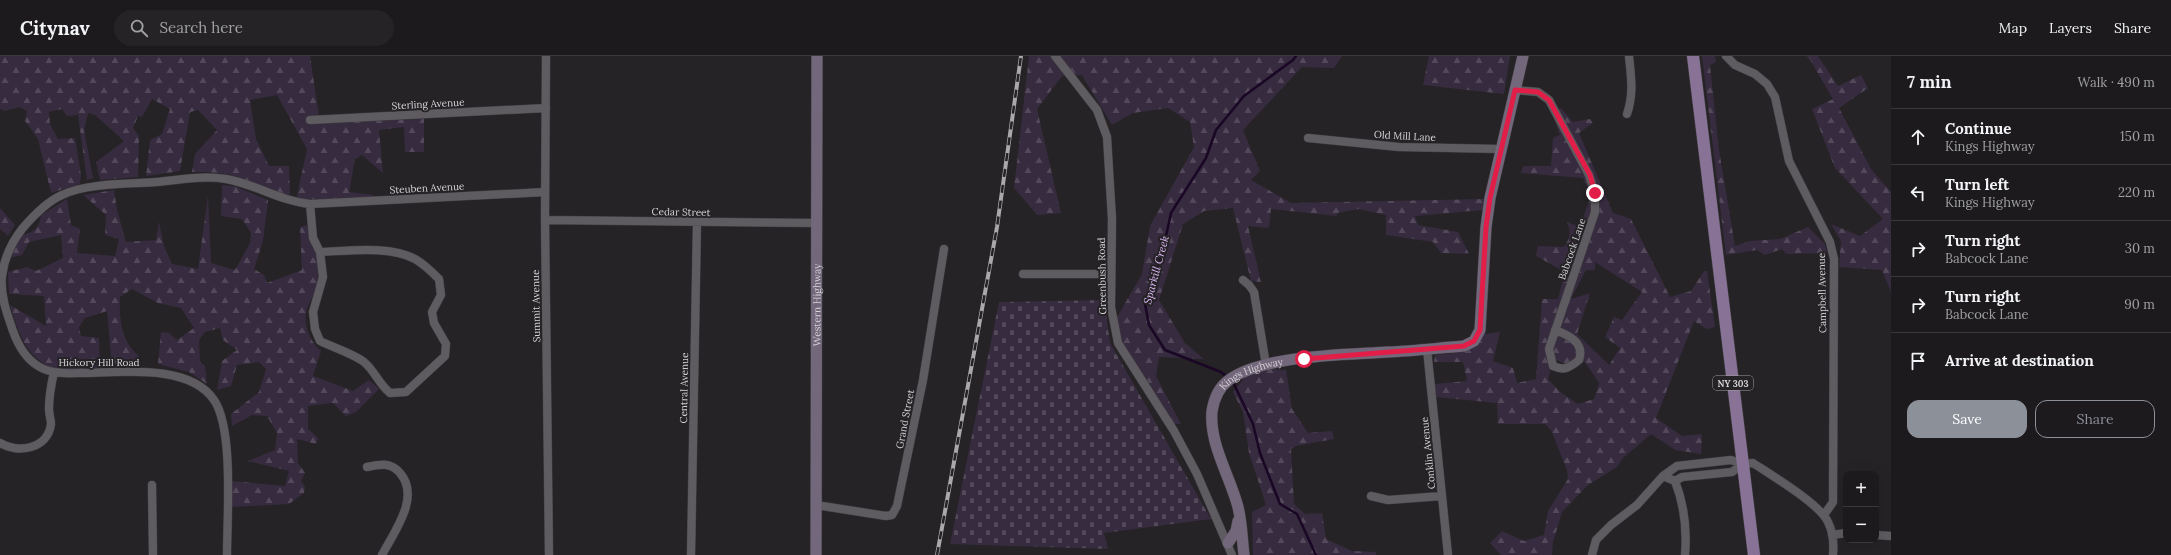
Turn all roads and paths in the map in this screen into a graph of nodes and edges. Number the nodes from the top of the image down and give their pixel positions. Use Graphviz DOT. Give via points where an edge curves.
graph roads {
  1 [pos="546,56"];
  2 [pos="817,56"];
  3 [pos="1055,56"];
  4 [pos="1523,56"];
  5 [pos="1628,56"];
  6 [pos="1694,56"];
  7 [pos="1726,56"];
  8 [pos="1515,90"];
  9 [pos="546,108"];
  10 [pos="1627,114"];
  11 [pos="310,120"];
  12 [pos="1308,138"];
  13 [pos="1500,149"];
  14 [pos="546,192"];
  15 [pos="310,204"];
  16 [pos="546,220"];
  17 [pos="697,222"];
  18 [pos="817,223"];
  19 [pos="944,248"];
  20 [pos="320,252"];
  21 [pos="1023,274"];
  22 [pos="1111,274"];
  23 [pos="1243,280"];
  24 [pos="1555,330"];
  25 [pos="1427,349"];
  26 [pos="1266,365"];
  27 [pos="54,372"];
  28 [pos="0,443"];
  29 [pos="1743,464"];
  30 [pos="367,467"];
  31 [pos="1663,476"];
  32 [pos="1675,482"];
  33 [pos="152,485"];
  34 [pos="1371,496"];
  35 [pos="1442,496"];
  36 [pos="816,505"];
  37 [pos="1824,515"];
  38 [pos="1240,516"];
  39 [pos="1843,533"];
  40 [pos="1832,535"];
  41 [pos="1879,535"];
  42 [pos="1891,536"];
  43 [pos="1228,543"];
  44 [pos="153,555"];
  45 [pos="227,555"];
  46 [pos="382,555"];
  47 [pos="550,555"];
  48 [pos="691,555"];
  49 [pos="816,555"];
  50 [pos="1232,555"];
  51 [pos="1244,555"];
  52 [pos="1448,555"];
  53 [pos="1592,555"];
  54 [pos="1685,555"];
  55 [pos="1754,555"];
  56 [pos="1833,555"];
  1 -- 9 [label="street, Summit Avenue"];
  2 -- 18 [label="street, Western Highway"];
  3 -- 22 [label="street, Greenbush Road" via="1097,110 1107,137 1112,219"];
  4 -- 8 [label="street, Kings Highway"];
  5 -- 10 [label="street" via="1632,89"];
  6 -- 29 [label="main road, NY 303"];
  7 -- 37 [label="street, Campbell Avenue" via="1767,84 1775,97 1789,161 1830,242 1834,259 1833,502"];
  8 -- 13 [label="street, Kings Highway"];
  8 -- 24 [label="street, Babcock Lane" via="1538,92 1549,100 1590,175 1595,193 1595,212"];
  9 -- 11 [label="street, Sterling Avenue"];
  9 -- 14 [label="street, Summit Avenue"];
  12 -- 13 [label="street, Old Mill Lane" via="1399,147"];
  13 -- 25 [label="street, Kings Highway" via="1486,227 1480,330 1474,341 1464,346"];
  14 -- 15 [label="street, Steuben Avenue"];
  14 -- 16 [label="street, Summit Avenue"];
  15 -- 20 [label="street" via="313,238"];
  15 -- 27 [label="street, Hickory Hill Road" via="292,202 225,178 88,188 62,194 29,221 12,245 2,276 3,296 18,343 26,357 39,367"];
  16 -- 17 [label="street, Cedar Street"];
  16 -- 47 [label="street, Summit Avenue"];
  17 -- 18 [label="street, Cedar Street"];
  17 -- 48 [label="street, Central Avenue"];
  18 -- 36 [label="street, Western Highway"];
  19 -- 36 [label="street, Grand Street" via="923,380 898,506 892,515 886,516"];
  20 -- 20 [label="street" via="323,277 313,312 315,329 320,341 362,361 371,369 380,385 390,393 406,392 445,356 446,344 434,323 432,312 441,295 439,279 415,259 397,253 366,250"];
  21 -- 22 [label="street"];
  22 -- 43 [label="street, Greenbush Road" via="1111,307 1118,343 1174,431 1197,474"];
  23 -- 26 [label="street" via="1254,292"];
  24 -- 24 [label="street, Babcock Lane" via="1549,349 1553,366 1561,369 1570,368 1579,360 1580,350 1576,341 1568,334"];
  25 -- 26 [label="street, Kings Highway" via="1304,359"];
  25 -- 35 [label="street, Conklin Avenue"];
  26 -- 38 [label="street, Kings Highway" via="1248,370 1230,380 1215,398 1212,412 1218,448"];
  27 -- 28 [label="street" via="49,395 51,424 47,437 36,446 22,450"];
  27 -- 45 [label="street, Hickory Hill Road" via="150,372 200,385 214,399 224,419 227,446"];
  29 -- 31 [label="street" via="1731,460 1677,466"];
  29 -- 32 [label="street" via="1732,472 1682,477"];
  29 -- 37 [label="street" via="1754,463"];
  29 -- 55 [label="main road, NY 303"];
  30 -- 46 [label="street" via="382,464 395,467 405,479 409,493 406,508"];
  31 -- 32 [label="street"];
  31 -- 53 [label="street" via="1637,505 1596,540"];
  32 -- 54 [label="street" via="1681,496 1685,524"];
  33 -- 44 [label="street"];
  34 -- 35 [label="street" via="1388,500"];
  35 -- 52 [label="street, Conklin Avenue"];
  36 -- 49 [label="street, Western Highway"];
  37 -- 40 [label="street"];
  38 -- 43 [label="street" via="1236,531"];
  38 -- 51 [label="street, Kings Highway"];
  39 -- 40 [label="street"];
  40 -- 56 [label="street"];
  41 -- 42 [label="street"];
  43 -- 50 [label="street, Greenbush Road"];
}
